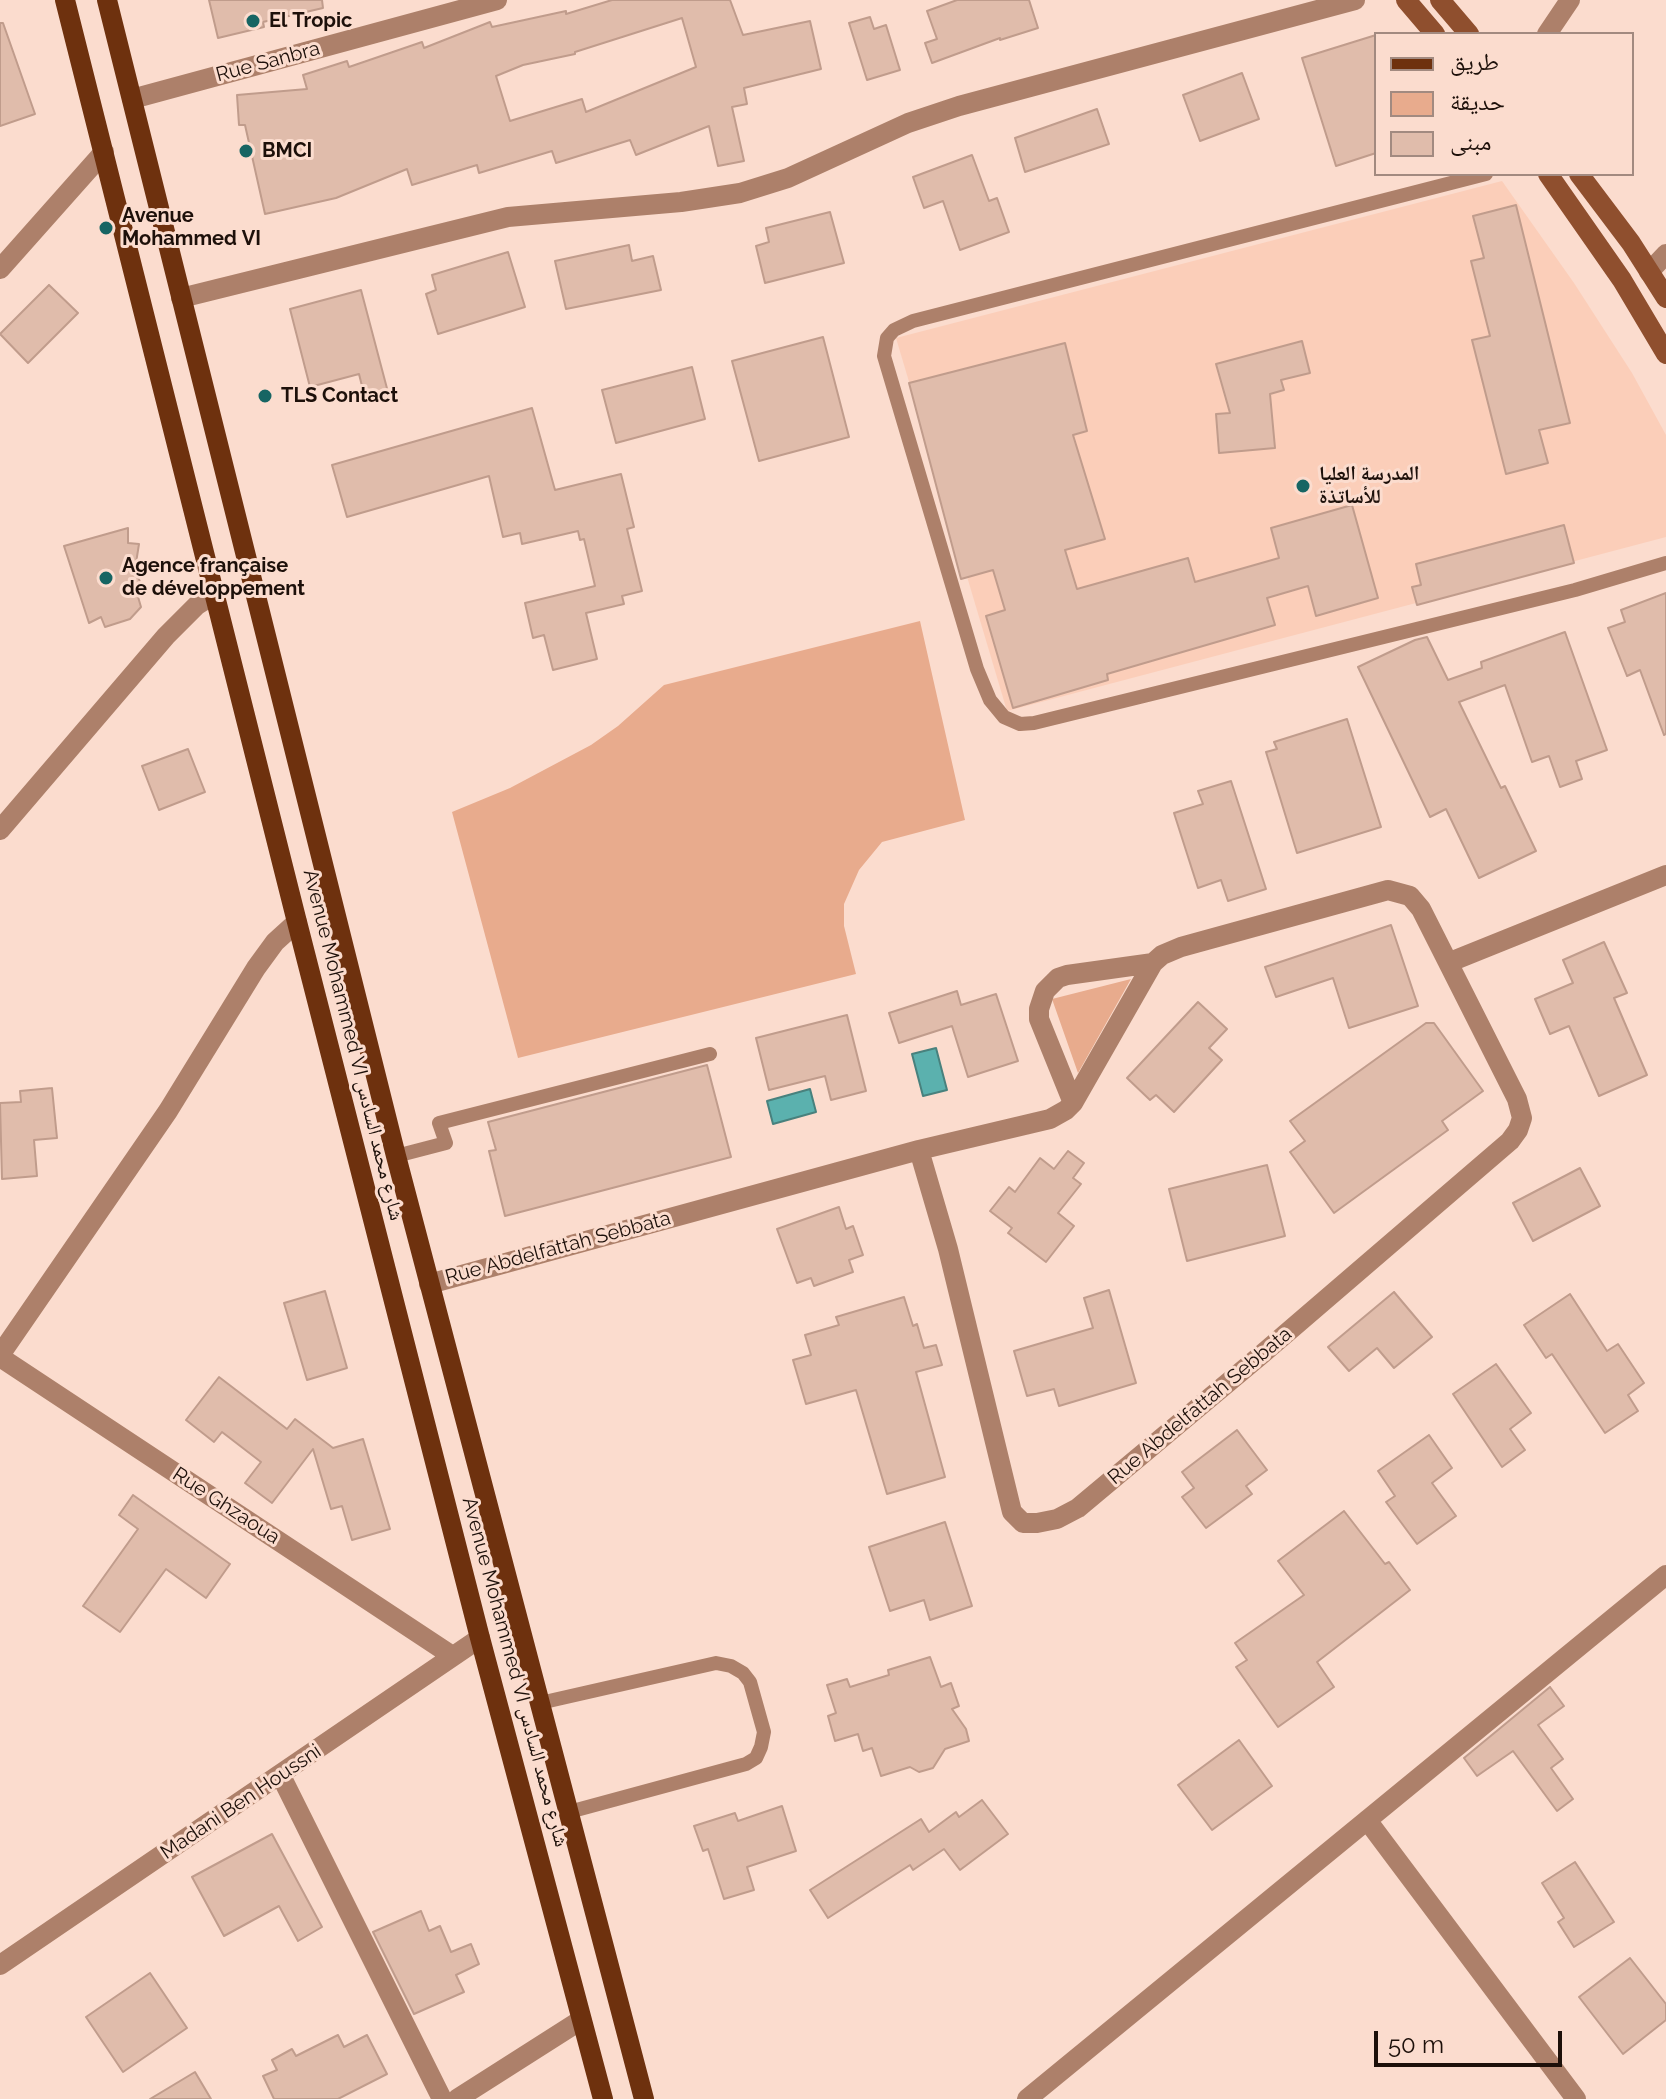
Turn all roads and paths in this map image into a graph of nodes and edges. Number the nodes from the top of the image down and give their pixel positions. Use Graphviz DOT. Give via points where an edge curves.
graph roads {
  1 [pos="65,0"];
  2 [pos="107,0"];
  3 [pos="497,0"];
  4 [pos="1355,0"];
  5 [pos="1406,0"];
  6 [pos="1440,0"];
  7 [pos="1570,0"];
  8 [pos="1433,32"];
  9 [pos="1467,32"];
  10 [pos="1548,32"];
  11 [pos="132,99"];
  12 [pos="104,152"];
  13 [pos="1478,176"];
  14 [pos="1549,176"];
  15 [pos="1580,176"];
  16 [pos="1666,254"];
  17 [pos="0,269"];
  18 [pos="1649,272"];
  19 [pos="181,298"];
  20 [pos="1666,298"];
  21 [pos="1666,354"];
  22 [pos="1666,563"];
  23 [pos="213,595"];
  24 [pos="0,830"];
  25 [pos="1666,875"];
  26 [pos="297,922"];
  27 [pos="1450,962"];
  28 [pos="1153,963"];
  29 [pos="710,1054"];
  30 [pos="1073,1103"];
  31 [pos="919,1150"];
  32 [pos="396,1156"];
  33 [pos="429,1284"];
  34 [pos="0,1356"];
  35 [pos="1666,1575"];
  36 [pos="480,1638"];
  37 [pos="451,1655"];
  38 [pos="540,1703"];
  39 [pos="281,1776"];
  40 [pos="569,1812"];
  41 [pos="1367,1820"];
  42 [pos="0,1965"];
  43 [pos="581,2020"];
  44 [pos="442,2099"];
  45 [pos="457,2099"];
  46 [pos="603,2099"];
  47 [pos="644,2099"];
  48 [pos="1027,2099"];
  49 [pos="1576,2099"];
  1 -- 12 [label="main road, Avenue Mohammed VI شارع محمد السادس"];
  2 -- 11 [label="main road, Avenue Mohammed VI شارع محمد السادس"];
  3 -- 11 [label="street, Rue Sanbra"];
  4 -- 19 [label="street" via="959,106 740,193 508,217"];
  5 -- 8 [label="main road"];
  6 -- 9 [label="main road"];
  7 -- 10 [label="street"];
  11 -- 19 [label="main road, Avenue Mohammed VI شارع محمد السادس"];
  12 -- 17 [label="street"];
  12 -- 23 [label="main road, Avenue Mohammed VI شارع محمد السادس"];
  13 -- 22 [label="lane" via="894,330 884,356 990,700 1004,717 1034,723"];
  14 -- 21 [label="main road"];
  15 -- 18 [label="main road"];
  16 -- 18 [label="street"];
  18 -- 20 [label="main road"];
  19 -- 32 [label="main road, Avenue Mohammed VI شارع محمد السادس"];
  23 -- 24 [label="street" via="166,636"];
  23 -- 26 [label="main road, Avenue Mohammed VI شارع محمد السادس"];
  25 -- 27 [label="street"];
  26 -- 34 [label="street" via="256,968 168,1111"];
  26 -- 36 [label="main road, Avenue Mohammed VI شارع محمد السادس"];
  27 -- 28 [label="street, Rue Abdelfattah Sebbata" via="1410,896 1388,890 1181,947"];
  27 -- 31 [label="street, Rue Abdelfattah Sebbata" via="1517,1099 1522,1118 1518,1130 1261,1355 1078,1508 1057,1519 1023,1523 1012,1512"];
  28 -- 30 [label="street"];
  28 -- 30 [label="street" via="1067,975 1045,991 1039,1019"];
  29 -- 32 [label="lane" via="439,1123 446,1143"];
  30 -- 31 [label="street, Rue Abdelfattah Sebbata" via="1050,1119"];
  31 -- 33 [label="street, Rue Abdelfattah Sebbata"];
  32 -- 33 [label="main road, Avenue Mohammed VI شارع محمد السادس"];
  33 -- 38 [label="main road, Avenue Mohammed VI شارع محمد السادس"];
  34 -- 37 [label="street, Rue Ghzaoua"];
  35 -- 41 [label="street"];
  36 -- 37 [label="street, Madani Ben Houssni"];
  36 -- 43 [label="main road, Avenue Mohammed VI شارع محمد السادس"];
  37 -- 39 [label="street, Madani Ben Houssni"];
  38 -- 40 [label="main road, Avenue Mohammed VI شارع محمد السادس"];
  38 -- 40 [label="lane" via="716,1663 731,1666 750,1682 764,1732 756,1758 746,1764"];
  39 -- 42 [label="street, Madani Ben Houssni"];
  39 -- 44 [label="street"];
  40 -- 47 [label="main road, Avenue Mohammed VI شارع محمد السادس"];
  41 -- 48 [label="street"];
  41 -- 49 [label="street"];
  43 -- 45 [label="street"];
  43 -- 46 [label="main road, Avenue Mohammed VI شارع محمد السادس"];
}
